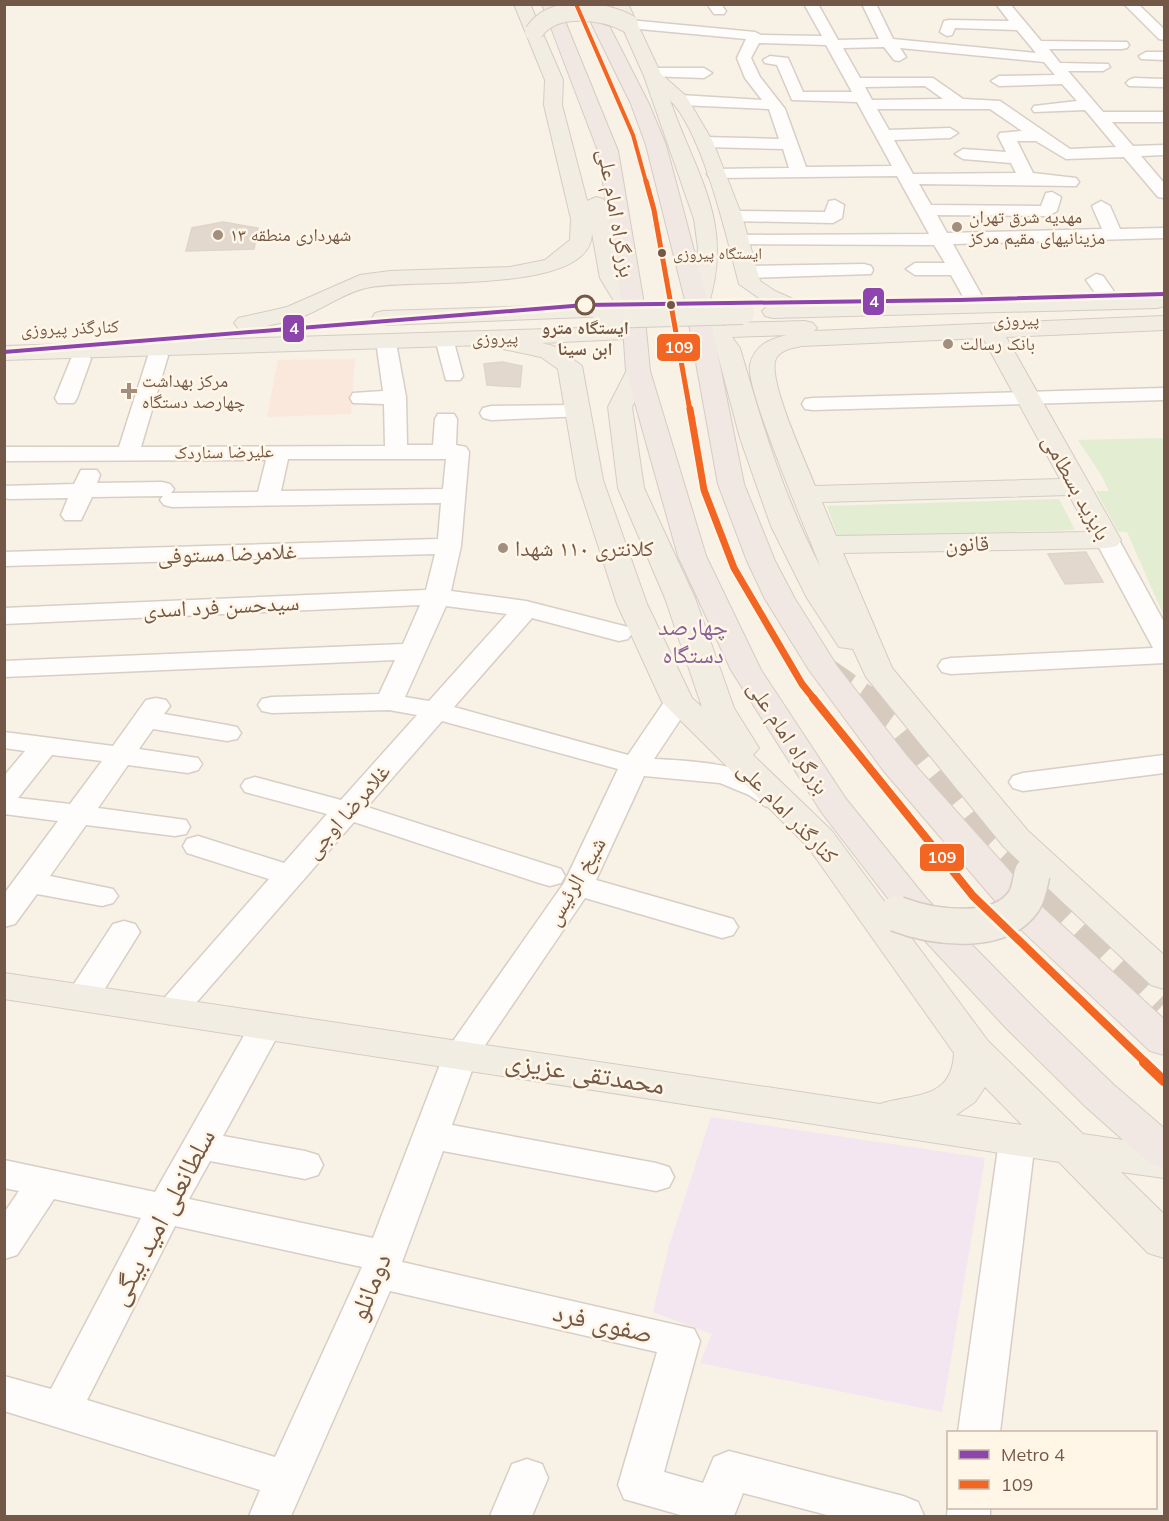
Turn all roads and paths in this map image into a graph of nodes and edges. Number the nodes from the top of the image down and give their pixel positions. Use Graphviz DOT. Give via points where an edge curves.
graph roads {
  1 [pos="522,4"];
  2 [pos="550,4"];
  3 [pos="590,4"];
  4 [pos="620,4"];
  5 [pos="811,4"];
  6 [pos="869,4"];
  7 [pos="1002,4"];
  8 [pos="1130,4"];
  9 [pos="1147,21"];
  10 [pos="1164,21"];
  11 [pos="632,29"];
  12 [pos="534,32"];
  13 [pos="947,32"];
  14 [pos="673,34"];
  15 [pos="1084,34"];
  16 [pos="1164,36"];
  17 [pos="755,38"];
  18 [pos="831,43"];
  19 [pos="888,43"];
  20 [pos="1122,45"];
  21 [pos="1042,52"];
  22 [pos="1146,56"];
  23 [pos="1164,56"];
  24 [pos="770,60"];
  25 [pos="1103,67"];
  26 [pos="704,73"];
  27 [pos="653,75"];
  28 [pos="554,80"];
  29 [pos="928,81"];
  30 [pos="999,81"];
  31 [pos="1158,81"];
  32 [pos="1134,83"];
  33 [pos="864,95"];
  34 [pos="797,97"];
  35 [pos="680,100"];
  36 [pos="771,101"];
  37 [pos="958,103"];
  38 [pos="1040,109"];
  39 [pos="1095,111"];
  40 [pos="1164,117"];
  41 [pos="692,121"];
  42 [pos="713,121"];
  43 [pos="965,122"];
  44 [pos="1063,129"];
  45 [pos="933,133"];
  46 [pos="1037,134"];
  47 [pos="882,135"];
  48 [pos="1074,141"];
  49 [pos="704,142"];
  50 [pos="790,144"];
  51 [pos="1124,145"];
  52 [pos="1164,150"];
  53 [pos="1014,152"];
  54 [pos="906,167"];
  55 [pos="799,172"];
  56 [pos="716,174"];
  57 [pos="1027,178"];
  58 [pos="1070,182"];
  59 [pos="1164,193"];
  60 [pos="1052,198"];
  61 [pos="835,205"];
  62 [pos="1101,206"];
  63 [pos="924,210"];
  64 [pos="732,216"];
  65 [pos="1164,233"];
  66 [pos="1114,236"];
  67 [pos="940,239"];
  68 [pos="739,240"];
  69 [pos="915,269"];
  70 [pos="957,269"];
  71 [pos="864,270"];
  72 [pos="746,272"];
  73 [pos="1164,291"];
  74 [pos="1164,300"];
  75 [pos="977,305"];
  76 [pos="798,310"];
  77 [pos="1164,315"];
  78 [pos="694,317"];
  79 [pos="738,317"];
  80 [pos="614,319"];
  81 [pos="1102,322"];
  82 [pos="246,323"];
  83 [pos="1164,323"];
  84 [pos="182,329"];
  85 [pos="990,329"];
  86 [pos="4,330"];
  87 [pos="484,338"];
  88 [pos="4,340"];
  89 [pos="447,346"];
  90 [pos="387,348"];
  91 [pos="549,352"];
  92 [pos="4,353"];
  93 [pos="158,356"];
  94 [pos="81,359"];
  95 [pos="4,362"];
  96 [pos="638,371"];
  97 [pos="453,376"];
  98 [pos="1164,394"];
  99 [pos="395,397"];
  100 [pos="66,398"];
  101 [pos="361,398"];
  102 [pos="1027,398"];
  103 [pos="813,404"];
  104 [pos="577,411"];
  105 [pos="491,413"];
  106 [pos="446,419"];
  107 [pos="279,451"];
  108 [pos="396,451"];
  109 [pos="444,451"];
  110 [pos="97,453"];
  111 [pos="128,453"];
  112 [pos="4,454"];
  113 [pos="1077,487"];
  114 [pos="83,491"];
  115 [pos="10,492"];
  116 [pos="805,494"];
  117 [pos="454,496"];
  118 [pos="268,498"];
  119 [pos="73,515"];
  120 [pos="1107,540"];
  121 [pos="826,545"];
  122 [pos="449,546"];
  123 [pos="4,559"];
  124 [pos="436,597"];
  125 [pos="526,609"];
  126 [pos="4,616"];
  127 [pos="619,633"];
  128 [pos="1164,645"];
  129 [pos="413,651"];
  130 [pos="1164,655"];
  131 [pos="951,666"];
  132 [pos="4,669"];
  133 [pos="877,670"];
  134 [pos="389,702"];
  135 [pos="678,702"];
  136 [pos="272,705"];
  137 [pos="434,710"];
  138 [pos="227,733"];
  139 [pos="4,740"];
  140 [pos="46,744"];
  141 [pos="121,755"];
  142 [pos="188,764"];
  143 [pos="626,764"];
  144 [pos="1164,764"];
  145 [pos="1023,782"];
  146 [pos="255,786"];
  147 [pos="768,788"];
  148 [pos="4,796"];
  149 [pos="4,805"];
  150 [pos="349,811"];
  151 [pos="76,814"];
  152 [pos="175,827"];
  153 [pos="820,839"];
  154 [pos="1016,839"];
  155 [pos="198,846"];
  156 [pos="842,869"];
  157 [pos="290,875"];
  158 [pos="564,880"];
  159 [pos="29,882"];
  160 [pos="102,896"];
  161 [pos="4,917"];
  162 [pos="722,927"];
  163 [pos="124,932"];
  164 [pos="1164,976"];
  165 [pos="4,986"];
  166 [pos="82,998"];
  167 [pos="169,1012"];
  168 [pos="266,1026"];
  169 [pos="1164,1041"];
  170 [pos="974,1052"];
  171 [pos="461,1054"];
  172 [pos="864,1118"];
  173 [pos="431,1135"];
  174 [pos="1017,1142"];
  175 [pos="199,1145"];
  176 [pos="1070,1149"];
  177 [pos="1164,1152"];
  178 [pos="1164,1162"];
  179 [pos="305,1165"];
  180 [pos="4,1174"];
  181 [pos="656,1177"];
  182 [pos="45,1183"];
  183 [pos="1164,1184"];
  184 [pos="1124,1202"];
  185 [pos="165,1208"];
  186 [pos="1164,1241"];
  187 [pos="4,1244"];
  188 [pos="381,1264"];
  189 [pos="4,1393"];
  190 [pos="61,1410"];
  191 [pos="979,1431"];
  192 [pos="527,1478"];
  193 [pos="285,1479"];
  194 [pos="270,1516"];
  195 [pos="511,1516"];
  196 [pos="903,1516"];
  1 -- 12 [label="main road"];
  2 -- 80 [label="highway, بزرگراه امام علی" via="608,151"];
  3 -- 78 [label="highway" via="656,145"];
  4 -- 11 [label="main road"];
  5 -- 18 [label="street"];
  6 -- 19 [label="street"];
  7 -- 21 [label="street"];
  8 -- 9 [label="street"];
  9 -- 10 [label="street"];
  9 -- 16 [label="street"];
  11 -- 12 [label="main road, bridge" via="613,15 574,13 543,19"];
  11 -- 14 [label="street"];
  11 -- 17 [label="street"];
  11 -- 27 [label="main road"];
  12 -- 28 [label="main road"];
  13 -- 21 [label="street" via="949,24"];
  15 -- 21 [label="street" via="1087,38"];
  17 -- 18 [label="street"];
  17 -- 36 [label="street" via="744,58 753,78"];
  18 -- 19 [label="street"];
  18 -- 33 [label="street"];
  19 -- 21 [label="street"];
  19 -- 29 [label="street" via="898,56 919,63"];
  20 -- 21 [label="street"];
  21 -- 25 [label="street"];
  21 -- 30 [label="street"];
  21 -- 39 [label="street"];
  22 -- 23 [label="street"];
  24 -- 34 [label="street" via="783,61"];
  26 -- 27 [label="street"];
  27 -- 35 [label="main road"];
  27 -- 78 [label="main road" via="683,151 710,247 707,275"];
  28 -- 80 [label="main road" via="568,103 590,171 611,278"];
  28 -- 82 [label="main road" via="553,105 581,219 580,241 565,257 552,265 510,274 373,280 350,286 294,312"];
  29 -- 33 [label="street"];
  29 -- 37 [label="street"];
  31 -- 32 [label="street"];
  33 -- 34 [label="street"];
  33 -- 37 [label="street"];
  33 -- 47 [label="street"];
  34 -- 36 [label="street"];
  35 -- 36 [label="street"];
  35 -- 41 [label="main road"];
  36 -- 50 [label="street"];
  37 -- 46 [label="street" via="994,104"];
  38 -- 39 [label="street"];
  39 -- 40 [label="street"];
  39 -- 51 [label="street"];
  41 -- 42 [label="street"];
  41 -- 49 [label="main road"];
  43 -- 45 [label="street" via="930,123"];
  44 -- 46 [label="street"];
  45 -- 47 [label="street"];
  45 -- 53 [label="street" via="959,143"];
  46 -- 51 [label="street" via="1066,154"];
  46 -- 53 [label="street" via="1006,136"];
  47 -- 54 [label="street"];
  48 -- 51 [label="street"];
  49 -- 50 [label="street"];
  49 -- 56 [label="main road"];
  50 -- 55 [label="street"];
  51 -- 52 [label="street"];
  51 -- 59 [label="street"];
  53 -- 57 [label="street"];
  54 -- 55 [label="street"];
  54 -- 57 [label="street"];
  54 -- 63 [label="street"];
  55 -- 56 [label="street"];
  56 -- 64 [label="main road"];
  57 -- 58 [label="street"];
  60 -- 63 [label="street" via="1048,211"];
  61 -- 64 [label="street" via="833,218 781,211"];
  62 -- 66 [label="street"];
  63 -- 67 [label="street"];
  64 -- 68 [label="main road"];
  65 -- 66 [label="street"];
  66 -- 67 [label="street" via="1047,244"];
  67 -- 68 [label="street"];
  67 -- 70 [label="street"];
  68 -- 72 [label="main road"];
  69 -- 70 [label="street"];
  70 -- 75 [label="street"];
  71 -- 72 [label="street"];
  72 -- 76 [label="main road" via="750,284"];
  73 -- 75 [label="main road, پیروزی" via="1100,286 998,296"];
  74 -- 75 [label="main road, پیروزی"];
  75 -- 76 [label="main road, پیروزی"];
  76 -- 79 [label="main road, پیروزی"];
  77 -- 81 [label="main road, پیروزی"];
  78 -- 79 [label="main road, پیروزی"];
  78 -- 80 [label="main road, پیروزی"];
  78 -- 133 [label="main road" via="728,348 768,486 803,565 842,631"];
  78 -- 169 [label="highway" via="731,484 780,599 824,670 895,763 1027,914"];
  79 -- 80 [label="main road"];
  79 -- 81 [label="main road, پیروزی"];
  80 -- 82 [label="main road, کنارگذر پیروزی"];
  80 -- 84 [label="main road, پیروزی"];
  80 -- 87 [label="main road, پیروزی"];
  80 -- 96 [label="highway, بزرگراه امام علی"];
  81 -- 83 [label="main road"];
  81 -- 85 [label="main road"];
  82 -- 84 [label="main road, کنارگذر پیروزی"];
  84 -- 86 [label="main road, کنارگذر پیروزی"];
  84 -- 88 [label="main road, پیروزی"];
  85 -- 102 [label="main road, بایزید بسطامی"];
  85 -- 116 [label="main road" via="836,336 776,345 760,367"];
  87 -- 91 [label="main road"];
  87 -- 92 [label="main road, پیروزی"];
  89 -- 90 [label="main road"];
  89 -- 91 [label="main road"];
  89 -- 97 [label="street"];
  90 -- 93 [label="main road"];
  90 -- 99 [label="street"];
  91 -- 104 [label="main road, کنارگذر امام علی" via="570,366"];
  93 -- 94 [label="main road"];
  93 -- 111 [label="street"];
  94 -- 95 [label="main road"];
  94 -- 100 [label="street"];
  96 -- 147 [label="main road" via="620,406 630,488 680,598 718,708"];
  96 -- 177 [label="highway, بزرگراه امام علی" via="692,556 715,608 746,670 834,806 913,906 1100,1096"];
  98 -- 102 [label="street"];
  99 -- 101 [label="street"];
  99 -- 108 [label="street"];
  102 -- 103 [label="street"];
  102 -- 113 [label="main road, بایزید بسطامی"];
  104 -- 105 [label="street"];
  104 -- 135 [label="main road, کنارگذر امام علی" via="590,480 628,592"];
  106 -- 109 [label="street"];
  107 -- 108 [label="street, علیرضا سناردک"];
  107 -- 111 [label="street, علیرضا سناردک"];
  107 -- 118 [label="street"];
  108 -- 109 [label="street, علیرضا سناردک"];
  109 -- 117 [label="street" via="459,453"];
  110 -- 111 [label="street, علیرضا سناردک"];
  110 -- 112 [label="street, علیرضا سناردک"];
  110 -- 114 [label="street"];
  113 -- 116 [label="main road"];
  113 -- 120 [label="main road, بایزید بسطامی"];
  114 -- 115 [label="street"];
  114 -- 118 [label="street"];
  114 -- 119 [label="street"];
  116 -- 121 [label="main road"];
  117 -- 118 [label="street"];
  117 -- 122 [label="street"];
  120 -- 121 [label="main road, قانون"];
  120 -- 128 [label="street, بایزید بسطامی"];
  121 -- 133 [label="main road"];
  122 -- 123 [label="street, غلامرضا مستوفی"];
  122 -- 124 [label="street"];
  124 -- 125 [label="street, سیدحسن فرد اسدی"];
  124 -- 126 [label="street, سیدحسن فرد اسدی"];
  124 -- 129 [label="street"];
  125 -- 127 [label="street, سیدحسن فرد اسدی"];
  125 -- 137 [label="street, غلامرضا اوجی"];
  129 -- 132 [label="street"];
  129 -- 134 [label="street"];
  130 -- 131 [label="street"];
  133 -- 154 [label="main road"];
  134 -- 136 [label="street"];
  134 -- 137 [label="street"];
  135 -- 143 [label="street, شیخ الرئیس"];
  135 -- 147 [label="main road, کنارگذر امام علی"];
  137 -- 143 [label="street"];
  137 -- 150 [label="street, غلامرضا اوجی"];
  138 -- 141 [label="street" via="152,713"];
  139 -- 140 [label="street"];
  140 -- 141 [label="street"];
  140 -- 148 [label="street"];
  141 -- 142 [label="street"];
  141 -- 151 [label="street"];
  143 -- 153 [label="street" via="726,774 766,793"];
  143 -- 158 [label="street, شیخ الرئیس"];
  144 -- 145 [label="street"];
  146 -- 150 [label="street"];
  147 -- 153 [label="main road, کنارگذر امام علی"];
  149 -- 151 [label="street"];
  150 -- 157 [label="street, غلامرضا اوجی"];
  150 -- 158 [label="street"];
  151 -- 152 [label="street"];
  151 -- 159 [label="street"];
  153 -- 156 [label="main road, کنارگذر امام علی"];
  154 -- 156 [label="main road, bridge" via="1032,874 1021,904 994,919 966,925 938,927 897,914"];
  154 -- 164 [label="main road"];
  155 -- 157 [label="street"];
  156 -- 170 [label="main road, کنارگذر امام علی"];
  157 -- 167 [label="street, غلامرضا اوجی"];
  158 -- 162 [label="street"];
  158 -- 171 [label="street, شیخ الرئیس"];
  159 -- 160 [label="street"];
  159 -- 161 [label="street"];
  163 -- 166 [label="street"];
  165 -- 166 [label="main road, محمدتقی عزیزی"];
  166 -- 167 [label="main road, محمدتقی عزیزی"];
  167 -- 168 [label="main road, محمدتقی عزیزی"];
  168 -- 171 [label="main road, محمدتقی عزیزی"];
  168 -- 175 [label="street, سلطانعلی امید بیگی"];
  170 -- 172 [label="main road" via="973,1075 965,1089 950,1100 911,1113"];
  170 -- 176 [label="main road, کنارگذر امام علی"];
  171 -- 172 [label="main road, محمدتقی عزیزی"];
  171 -- 173 [label="street, دومانلو"];
  172 -- 174 [label="main road, محمدتقی عزیزی"];
  173 -- 181 [label="street"];
  173 -- 188 [label="street, دومانلو"];
  174 -- 176 [label="main road, محمدتقی عزیزی"];
  174 -- 191 [label="street"];
  175 -- 179 [label="street"];
  175 -- 185 [label="street, سلطانعلی امید بیگی"];
  176 -- 178 [label="main road, محمدتقی عزیزی"];
  176 -- 184 [label="main road, کنارگذر امام علی"];
  180 -- 182 [label="street"];
  182 -- 185 [label="street"];
  182 -- 187 [label="street"];
  183 -- 184 [label="main road" via="1128,1184"];
  184 -- 186 [label="main road, کنارگذر امام علی"];
  185 -- 188 [label="street"];
  185 -- 190 [label="street, سلطانعلی امید بیگی"];
  188 -- 193 [label="street, دومانلو"];
  188 -- 196 [label="street, صفوی فرد" via="680,1341 639,1485 717,1506 729,1470"];
  189 -- 190 [label="street"];
  190 -- 193 [label="street"];
  192 -- 195 [label="street"];
  193 -- 194 [label="street, دومانلو"];
}
